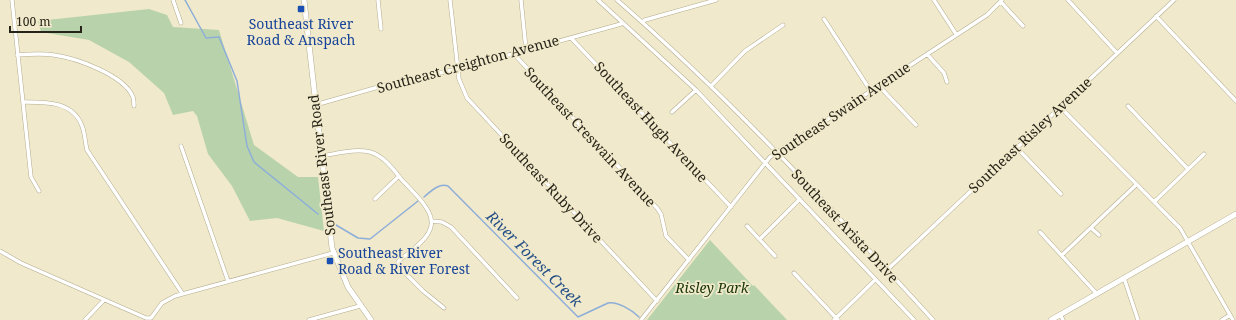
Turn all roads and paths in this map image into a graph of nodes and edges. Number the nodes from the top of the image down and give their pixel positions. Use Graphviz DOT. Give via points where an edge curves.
graph roads {
  1 [pos="12,0"];
  2 [pos="173,0"];
  3 [pos="304,0"];
  4 [pos="378,0"];
  5 [pos="450,0"];
  6 [pos="521,0"];
  7 [pos="598,0"];
  8 [pos="617,0"];
  9 [pos="716,0"];
  10 [pos="934,0"];
  11 [pos="1068,0"];
  12 [pos="1174,0"];
  13 [pos="1002,1"];
  14 [pos="701,2"];
  15 [pos="1156,16"];
  16 [pos="824,19"];
  17 [pos="642,22"];
  18 [pos="181,23"];
  19 [pos="621,24"];
  20 [pos="783,25"];
  21 [pos="1023,26"];
  22 [pos="381,29"];
  23 [pos="956,34"];
  24 [pos="571,38"];
  25 [pos="526,50"];
  26 [pos="513,53"];
  27 [pos="1117,53"];
  28 [pos="927,54"];
  29 [pos="17,55"];
  30 [pos="458,69"];
  31 [pos="947,82"];
  32 [pos="878,85"];
  33 [pos="711,86"];
  34 [pos="696,90"];
  35 [pos="870,90"];
  36 [pos="1236,100"];
  37 [pos="23,102"];
  38 [pos="315,105"];
  39 [pos="134,106"];
  40 [pos="1128,106"];
  41 [pos="1060,107"];
  42 [pos="672,112"];
  43 [pos="916,125"];
  44 [pos="181,146"];
  45 [pos="1016,148"];
  46 [pos="776,153"];
  47 [pos="1204,154"];
  48 [pos="321,156"];
  49 [pos="765,162"];
  50 [pos="1188,169"];
  51 [pos="400,176"];
  52 [pos="1136,185"];
  53 [pos="39,191"];
  54 [pos="1061,194"];
  55 [pos="375,199"];
  56 [pos="800,199"];
  57 [pos="1154,202"];
  58 [pos="731,207"];
  59 [pos="1236,214"];
  60 [pos="431,221"];
  61 [pos="747,226"];
  62 [pos="1091,228"];
  63 [pos="1040,232"];
  64 [pos="1099,235"];
  65 [pos="760,239"];
  66 [pos="1189,241"];
  67 [pos="0,251"];
  68 [pos="333,253"];
  69 [pos="1062,255"];
  70 [pos="775,256"];
  71 [pos="689,260"];
  72 [pos="887,270"];
  73 [pos="794,273"];
  74 [pos="1124,278"];
  75 [pos="875,280"];
  76 [pos="228,281"];
  77 [pos="182,293"];
  78 [pos="1097,294"];
  79 [pos="516,298"];
  80 [pos="104,300"];
  81 [pos="657,301"];
  82 [pos="360,306"];
  83 [pos="444,308"];
  84 [pos="1060,314"];
  85 [pos="1230,315"];
  86 [pos="151,319"];
  87 [pos="836,319"];
  88 [pos="86,320"];
  89 [pos="309,320"];
  90 [pos="371,320"];
  91 [pos="641,320"];
  92 [pos="914,320"];
  93 [pos="933,320"];
  94 [pos="1051,320"];
  95 [pos="1063,320"];
  96 [pos="1138,320"];
  97 [pos="1222,320"];
  98 [pos="1233,320"];
  1 -- 29 [label="street"];
  2 -- 18 [label="street"];
  3 -- 38 [label="street, Southeast River Road"];
  4 -- 22 [label="street"];
  5 -- 30 [label="street, Southeast Ruby Drive"];
  6 -- 25 [label="street"];
  7 -- 19 [label="street, Southeast Arista Drive"];
  8 -- 17 [label="street, Southeast Arista Drive"];
  9 -- 14 [label="street"];
  10 -- 23 [label="street"];
  11 -- 27 [label="street"];
  12 -- 15 [label="street, Southeast Risley Avenue"];
  13 -- 21 [label="street"];
  13 -- 23 [label="street, Southeast Swain Avenue" via="987,15"];
  14 -- 17 [label="street"];
  15 -- 27 [label="street, Southeast Risley Avenue"];
  15 -- 36 [label="street"];
  16 -- 35 [label="street"];
  17 -- 33 [label="street, Southeast Arista Drive"];
  19 -- 24 [label="street, Southeast Creighton Avenue"];
  19 -- 34 [label="street, Southeast Arista Drive"];
  20 -- 33 [label="street" via="745,51"];
  23 -- 28 [label="street, Southeast Swain Avenue"];
  24 -- 25 [label="street, Southeast Creighton Avenue"];
  24 -- 58 [label="street, Southeast Hugh Avenue"];
  25 -- 26 [label="street, Southeast Creighton Avenue"];
  26 -- 30 [label="street, Southeast Creighton Avenue"];
  26 -- 71 [label="street, Southeast Creswain Avenue" via="657,208 666,236"];
  27 -- 41 [label="street, Southeast Risley Avenue"];
  28 -- 31 [label="street" via="944,72"];
  28 -- 32 [label="street, Southeast Swain Avenue"];
  29 -- 37 [label="street"];
  29 -- 39 [label="street" via="62,56 96,67 125,88 133,97"];
  30 -- 38 [label="street, Southeast Creighton Avenue" via="389,84"];
  30 -- 81 [label="street, Southeast Ruby Drive" via="461,85 475,108"];
  32 -- 35 [label="street, Southeast Swain Avenue"];
  32 -- 43 [label="street"];
  33 -- 46 [label="street, Southeast Arista Drive"];
  34 -- 42 [label="street"];
  34 -- 49 [label="street, Southeast Arista Drive"];
  35 -- 46 [label="street, Southeast Swain Avenue"];
  37 -- 53 [label="street" via="31,177"];
  37 -- 77 [label="street" via="59,105 76,115 84,131 87,150"];
  38 -- 48 [label="street, Southeast River Road"];
  40 -- 50 [label="street"];
  41 -- 45 [label="street, Southeast Risley Avenue"];
  41 -- 52 [label="street"];
  44 -- 76 [label="street"];
  45 -- 54 [label="street"];
  45 -- 72 [label="street, Southeast Risley Avenue"];
  46 -- 49 [label="street, Southeast Swain Avenue"];
  46 -- 72 [label="street, Southeast Arista Drive"];
  47 -- 50 [label="street"];
  48 -- 51 [label="street" via="370,152 383,159"];
  48 -- 68 [label="street, Southeast River Road"];
  49 -- 56 [label="street, Southeast Arista Drive"];
  49 -- 58 [label="street, Southeast Swain Avenue"];
  50 -- 57 [label="street"];
  51 -- 55 [label="street"];
  51 -- 60 [label="street" via="427,206"];
  52 -- 57 [label="street"];
  52 -- 62 [label="street"];
  56 -- 65 [label="street"];
  56 -- 75 [label="street, Southeast Arista Drive"];
  57 -- 66 [label="street" via="1175,222"];
  58 -- 71 [label="street, Southeast Swain Avenue"];
  59 -- 66 [label="street"];
  60 -- 79 [label="street" via="442,222 452,228"];
  60 -- 83 [label="street" via="426,238 398,262 402,271"];
  61 -- 65 [label="street"];
  62 -- 64 [label="street"];
  62 -- 69 [label="street"];
  63 -- 69 [label="street"];
  65 -- 70 [label="street"];
  66 -- 74 [label="street"];
  66 -- 85 [label="street"];
  67 -- 80 [label="street"];
  68 -- 76 [label="street"];
  68 -- 82 [label="street, Southeast River Road"];
  69 -- 78 [label="street"];
  71 -- 81 [label="street, Southeast Swain Avenue"];
  72 -- 93 [label="street, Southeast Arista Drive"];
  73 -- 87 [label="street"];
  74 -- 78 [label="street"];
  74 -- 96 [label="street"];
  75 -- 87 [label="street"];
  75 -- 92 [label="street, Southeast Arista Drive"];
  76 -- 77 [label="street"];
  77 -- 86 [label="street" via="162,303"];
  78 -- 84 [label="street"];
  80 -- 86 [label="street" via="138,316"];
  80 -- 88 [label="street"];
  81 -- 91 [label="street, Southeast Swain Avenue"];
  82 -- 89 [label="street"];
  82 -- 90 [label="street, Southeast River Road"];
  84 -- 94 [label="street"];
  84 -- 95 [label="street"];
  85 -- 97 [label="street"];
  85 -- 98 [label="street"];
}
